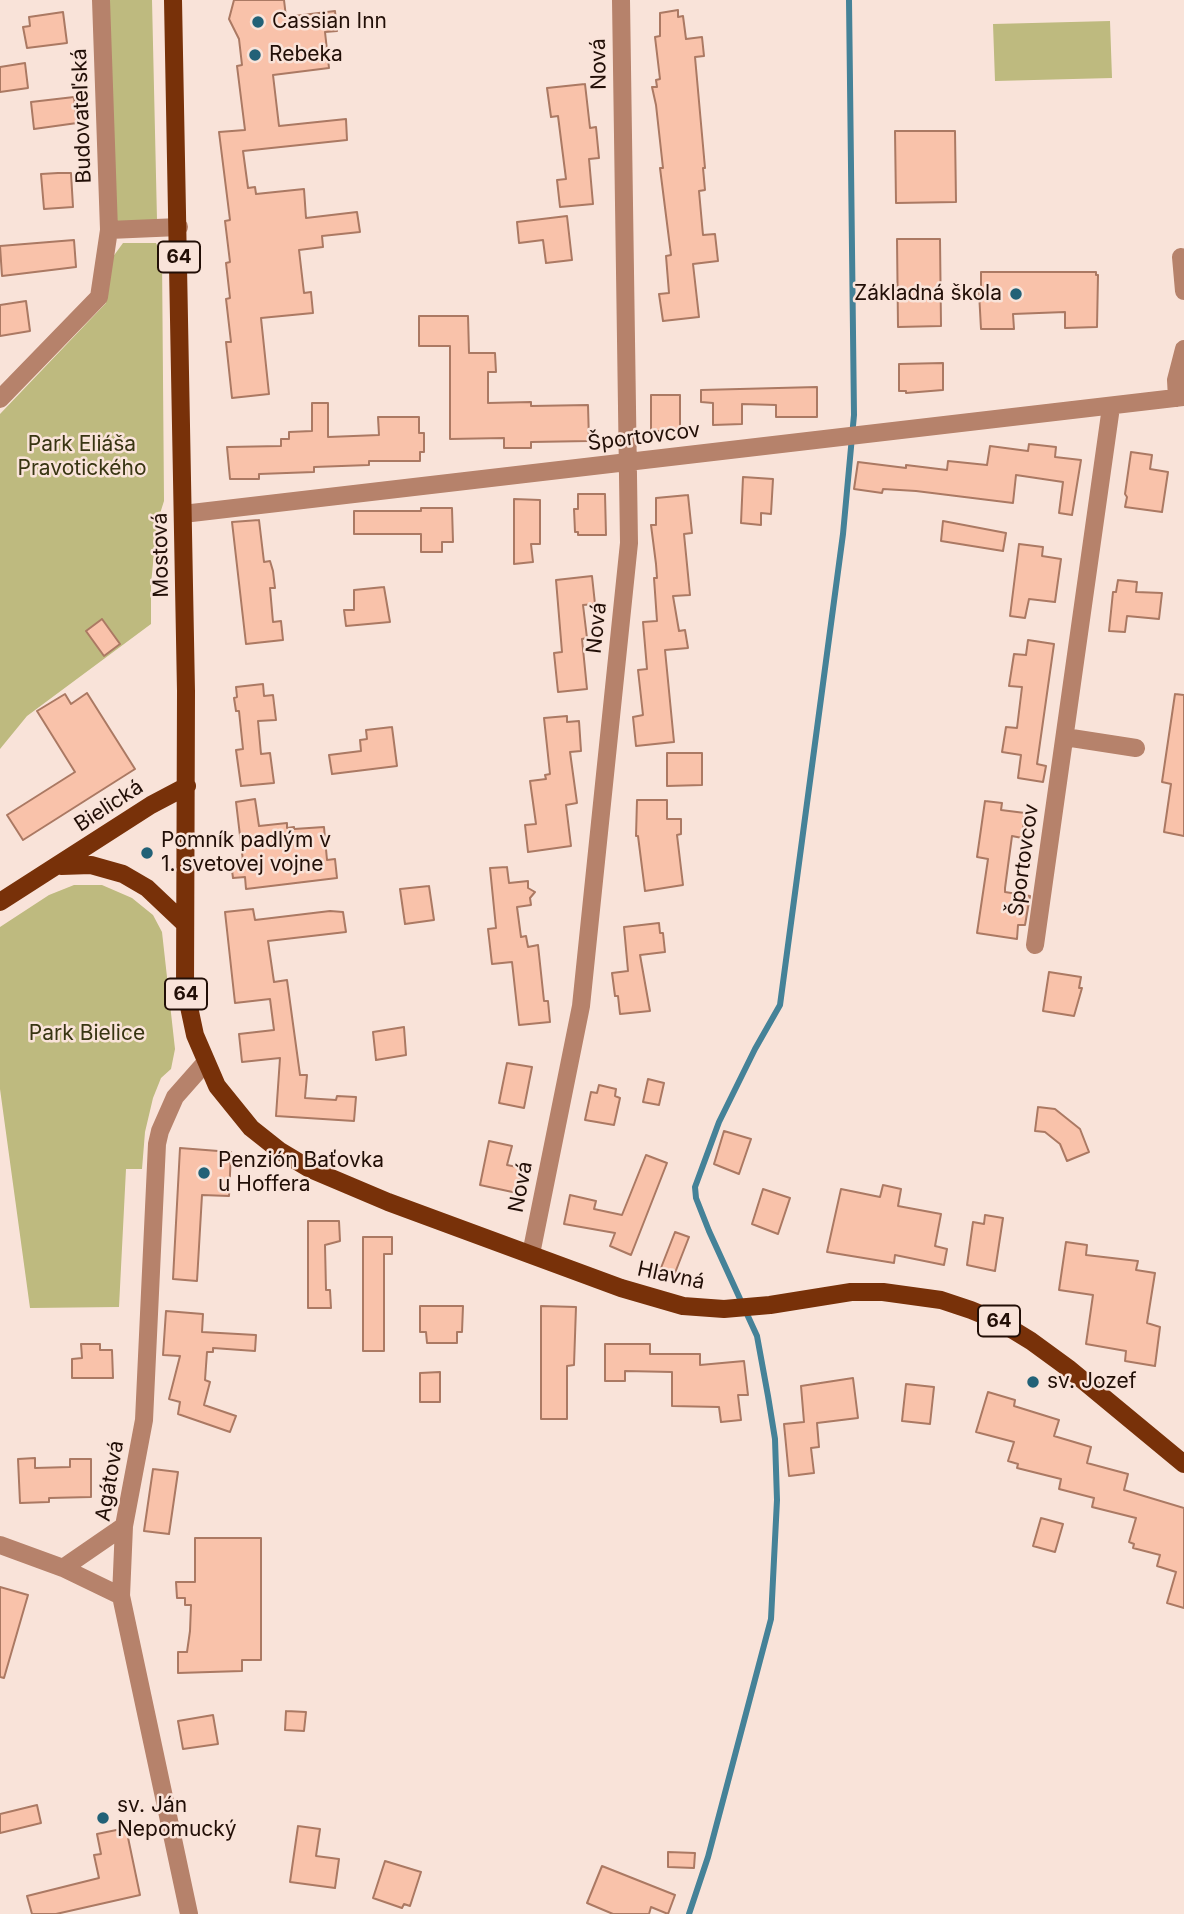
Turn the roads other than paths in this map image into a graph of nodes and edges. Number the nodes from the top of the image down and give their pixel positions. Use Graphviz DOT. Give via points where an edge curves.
graph roads {
  1 [pos="101,0"];
  2 [pos="173,0"];
  3 [pos="621,0"];
  4 [pos="179,228"];
  5 [pos="109,230"];
  6 [pos="1181,257"];
  7 [pos="1184,291"];
  8 [pos="1184,349"];
  9 [pos="1180,398"];
  10 [pos="0,399"];
  11 [pos="1111,407"];
  12 [pos="628,462"];
  13 [pos="183,514"];
  14 [pos="1065,737"];
  15 [pos="1136,748"];
  16 [pos="187,786"];
  17 [pos="57,867"];
  18 [pos="0,902"];
  19 [pos="184,923"];
  20 [pos="1035,945"];
  21 [pos="205,1063"];
  22 [pos="531,1254"];
  23 [pos="1184,1464"];
  24 [pos="124,1526"];
  25 [pos="0,1545"];
  26 [pos="62,1568"];
  27 [pos="121,1596"];
  28 [pos="189,1914"];
  1 -- 5 [label="street, Budovateľská"];
  2 -- 4 [label="main road, Mostová / 64"];
  3 -- 12 [label="street, Nová"];
  4 -- 5 [label="street"];
  4 -- 13 [label="main road, Mostová / 64"];
  5 -- 10 [label="street, Budovateľská" via="99,297"];
  6 -- 7 [label="street"];
  8 -- 9 [label="street" via="1176,380"];
  9 -- 11 [label="street, Športovcov"];
  11 -- 12 [label="street, Športovcov"];
  11 -- 14 [label="street, Športovcov"];
  12 -- 13 [label="street, Športovcov"];
  12 -- 22 [label="street, Nová" via="629,543 581,1006"];
  13 -- 16 [label="main road, Mostová / 64"];
  14 -- 15 [label="street"];
  14 -- 20 [label="street, Športovcov"];
  16 -- 17 [label="main road, Bielická"];
  16 -- 19 [label="main road, Mostová / 64"];
  17 -- 18 [label="main road, Bielická"];
  17 -- 19 [label="main road, Bielická" via="91,865 124,874 147,888"];
  19 -- 21 [label="main road, Mostová / 64" via="185,988"];
  21 -- 22 [label="main road, Hlavná / 64" via="233,1109 280,1151 333,1180"];
  21 -- 24 [label="street, Agátová" via="175,1097 157,1144 144,1420"];
  22 -- 23 [label="main road, Hlavná / 64" via="682,1306 724,1309 851,1292 941,1300 1000,1322 1031,1341"];
  24 -- 26 [label="street"];
  24 -- 27 [label="street, Agátová"];
  25 -- 26 [label="street"];
  26 -- 27 [label="street"];
  27 -- 28 [label="street, Agátová"];
}
